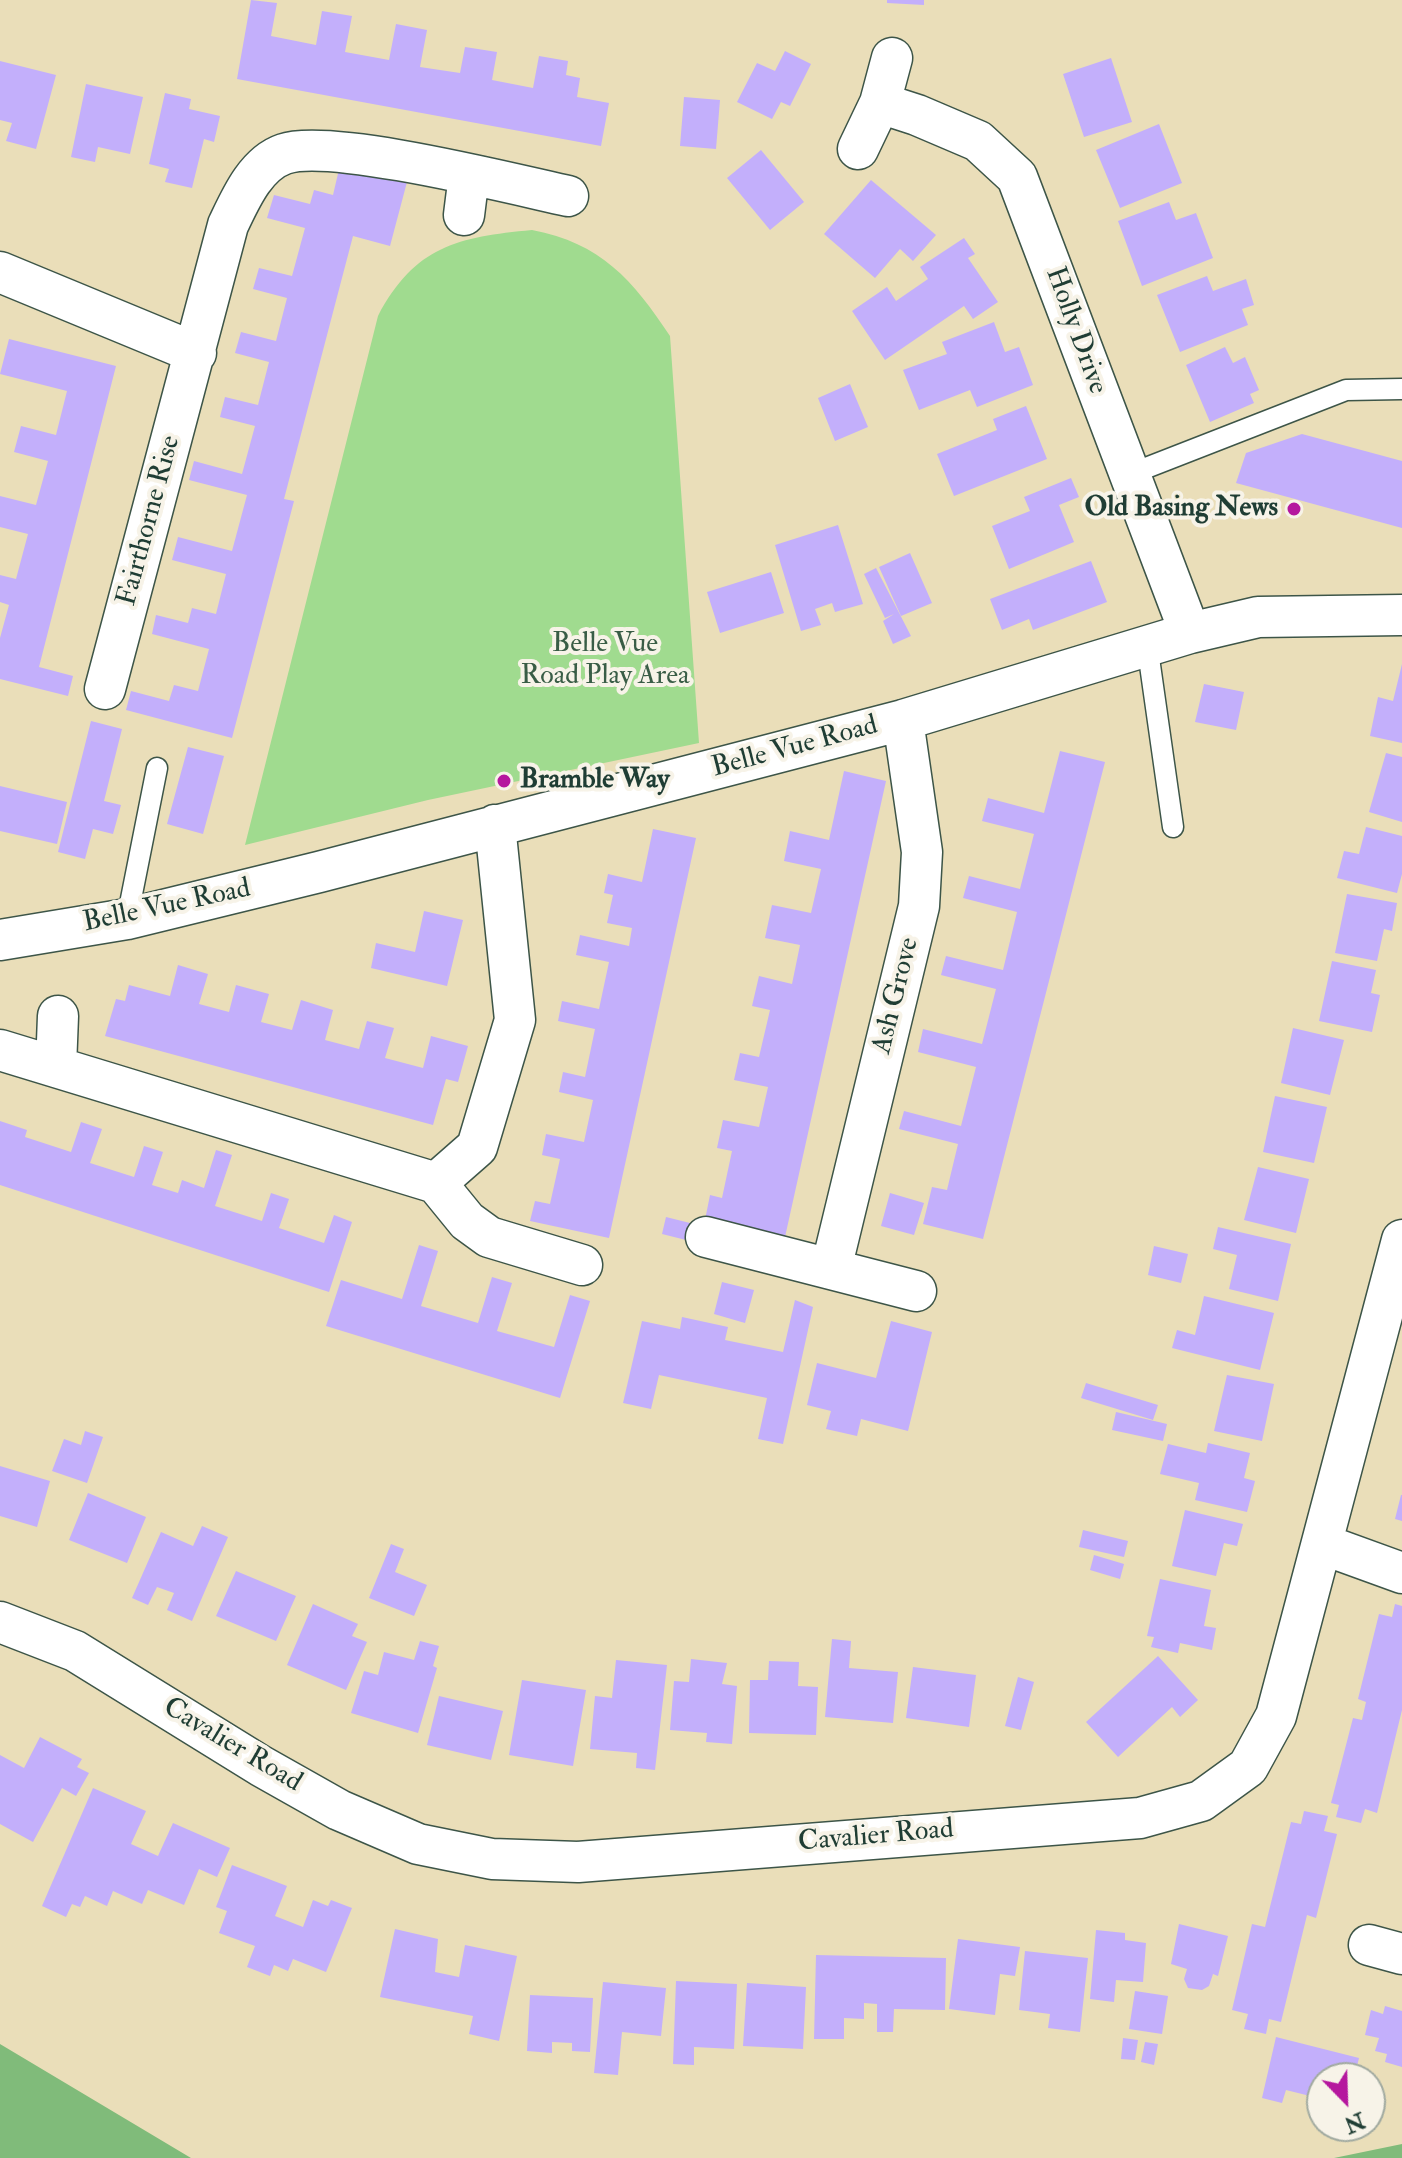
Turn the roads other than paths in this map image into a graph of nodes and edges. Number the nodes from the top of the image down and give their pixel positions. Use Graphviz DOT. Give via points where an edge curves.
graph roads {
  1 [pos="892,58"];
  2 [pos="880,103"];
  3 [pos="858,149"];
  4 [pos="469,175"];
  5 [pos="568,196"];
  6 [pos="464,215"];
  7 [pos="0,272"];
  8 [pos="196,353"];
  9 [pos="1402,389"];
  10 [pos="1128,475"];
  11 [pos="1402,615"];
  12 [pos="1190,633"];
  13 [pos="1147,644"];
  14 [pos="105,689"];
  15 [pos="903,720"];
  16 [pos="157,768"];
  17 [pos="495,825"];
  18 [pos="1173,827"];
  19 [pos="127,919"];
  20 [pos="0,940"];
  21 [pos="58,1016"];
  22 [pos="0,1050"];
  23 [pos="56,1067"];
  24 [pos="436,1183"];
  25 [pos="706,1237"];
  26 [pos="1402,1240"];
  27 [pos="582,1265"];
  28 [pos="831,1269"];
  29 [pos="916,1291"];
  30 [pos="1322,1544"];
  31 [pos="1402,1573"];
  32 [pos="0,1622"];
  1 -- 2 [label="street"];
  2 -- 3 [label="street"];
  2 -- 10 [label="street, Holly Drive" via="978,141 1017,177"];
  4 -- 5 [label="street, Fairthorne Rise"];
  4 -- 6 [label="street"];
  4 -- 8 [label="street, Fairthorne Rise" via="356,155 283,154 244,192 228,225"];
  7 -- 8 [label="street"];
  8 -- 14 [label="street, Fairthorne Rise"];
  9 -- 10 [label="lane" via="1346,390"];
  10 -- 12 [label="street, Holly Drive"];
  11 -- 12 [label="street, Belle Vue Road" via="1258,617"];
  12 -- 13 [label="street, Belle Vue Road"];
  13 -- 15 [label="street, Belle Vue Road"];
  13 -- 18 [label="lane"];
  15 -- 17 [label="street, Belle Vue Road"];
  15 -- 28 [label="street, Ash Grove" via="922,852 919,906"];
  16 -- 19 [label="lane"];
  17 -- 19 [label="street, Belle Vue Road"];
  17 -- 24 [label="street" via="515,1020 477,1147"];
  19 -- 20 [label="street, Belle Vue Road"];
  21 -- 23 [label="street"];
  22 -- 23 [label="street"];
  23 -- 24 [label="street"];
  24 -- 27 [label="street" via="467,1221 489,1237"];
  25 -- 28 [label="street"];
  26 -- 30 [label="street, Cavalier Road"];
  28 -- 29 [label="street"];
  30 -- 31 [label="street"];
  30 -- 32 [label="street, Cavalier Road" via="1276,1716 1248,1767 1201,1801 1140,1818 578,1862 492,1859 418,1844 339,1810 75,1651"];
}
